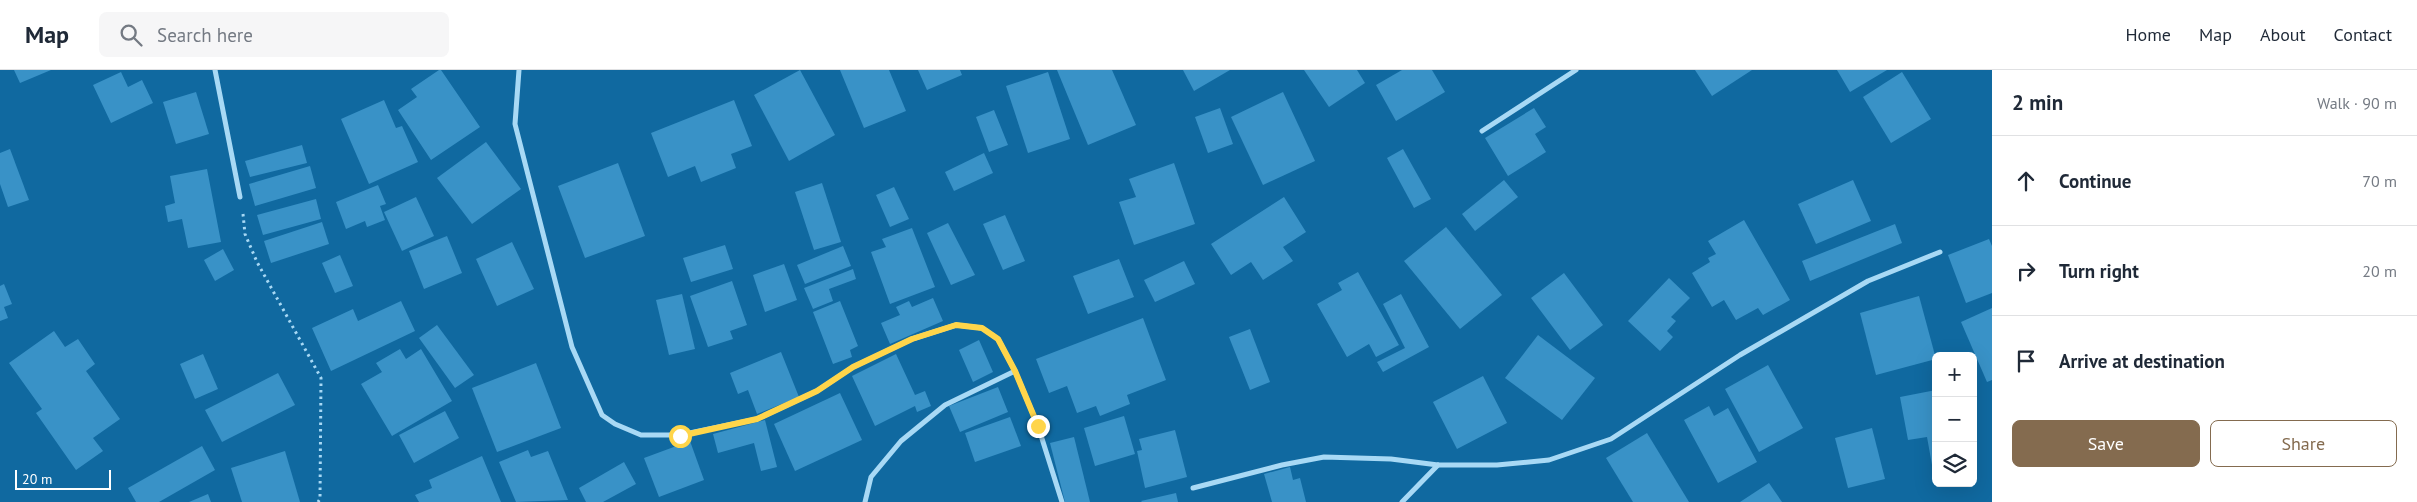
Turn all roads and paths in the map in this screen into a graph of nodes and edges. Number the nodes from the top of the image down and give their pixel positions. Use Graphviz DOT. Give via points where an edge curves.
graph roads {
  1 [pos="215,70"];
  2 [pos="518,70"];
  3 [pos="1576,70"];
  4 [pos="1482,131"];
  5 [pos="240,198"];
  6 [pos="1940,252"];
  7 [pos="1015,371"];
  8 [pos="1438,465"];
  9 [pos="1193,488"];
  10 [pos="318,502"];
  11 [pos="865,502"];
  12 [pos="1062,502"];
  13 [pos="1402,502"];
  1 -- 5 [label="street"];
  2 -- 7 [label="street" via="516,124 572,347 602,414 615,424 641,435 680,436 757,419 817,391 853,367 912,339 956,325 982,328 998,339"];
  3 -- 4 [label="street"];
  5 -- 10 [label="path" via="245,234 257,262 320,378"];
  6 -- 8 [label="street" via="1860,286 1740,355 1611,438 1549,460"];
  7 -- 11 [label="street" via="945,405 901,441 870,477"];
  7 -- 12 [label="street" via="1038,426"];
  8 -- 9 [label="street" via="1392,459 1324,457"];
  8 -- 13 [label="street"];
}
